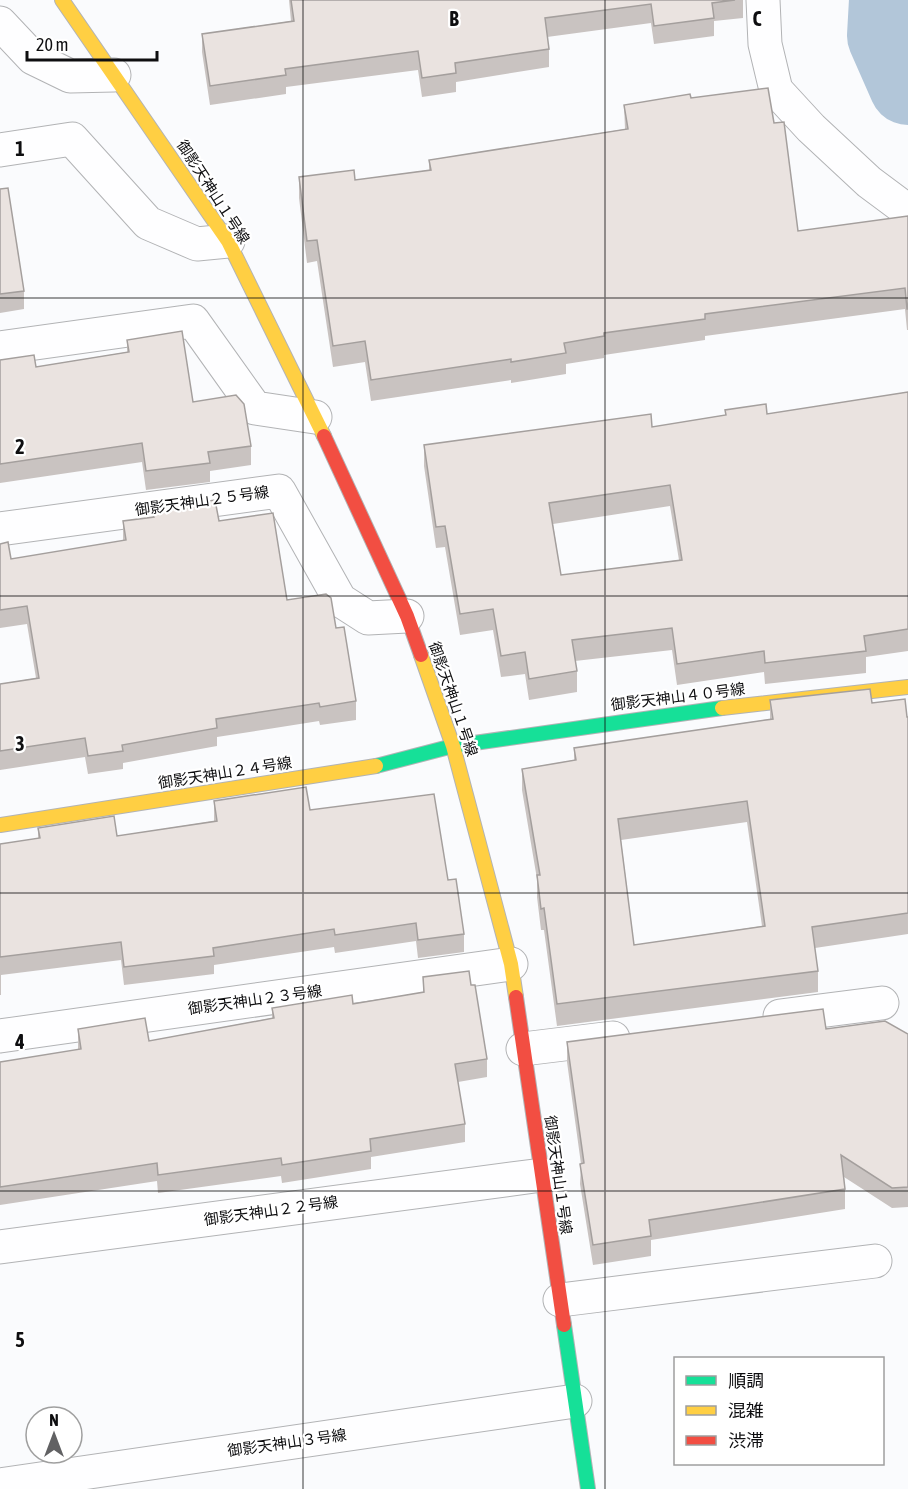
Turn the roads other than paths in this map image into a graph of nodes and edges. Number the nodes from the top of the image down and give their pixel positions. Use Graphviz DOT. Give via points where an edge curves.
graph roads {
  1 [pos="62,0"];
  2 [pos="763,0"];
  3 [pos="0,23"];
  4 [pos="114,75"];
  5 [pos="0,150"];
  6 [pos="908,211"];
  7 [pos="228,241"];
  8 [pos="0,348"];
  9 [pos="315,417"];
  10 [pos="0,529"];
  11 [pos="408,616"];
  12 [pos="908,687"];
  13 [pos="453,746"];
  14 [pos="0,825"];
  15 [pos="511,964"];
  16 [pos="882,1003"];
  17 [pos="755,1020"];
  18 [pos="639,1035"];
  19 [pos="0,1036"];
  20 [pos="523,1049"];
  21 [pos="542,1175"];
  22 [pos="0,1247"];
  23 [pos="875,1261"];
  24 [pos="560,1300"];
  25 [pos="574,1401"];
  26 [pos="0,1485"];
  27 [pos="588,1489"];
  1 -- 4 [label="street, 御影天神山１号線"];
  2 -- 6 [label="street" via="765,44 776,90 869,182"];
  3 -- 4 [label="street" via="33,58 70,76"];
  4 -- 7 [label="street, 御影天神山１号線"];
  5 -- 7 [label="street" via="72,140 148,223 196,244"];
  7 -- 9 [label="street, 御影天神山１号線"];
  8 -- 9 [label="street" via="193,321 255,408"];
  9 -- 11 [label="street, 御影天神山１号線"];
  10 -- 11 [label="street, 御影天神山２５号線" via="279,491 340,600 368,618"];
  11 -- 13 [label="street, 御影天神山１号線"];
  12 -- 13 [label="street, 御影天神山４０号線" via="685,712"];
  13 -- 14 [label="street, 御影天神山２４号線" via="387,764"];
  13 -- 15 [label="street, 御影天神山１号線"];
  15 -- 19 [label="street, 御影天神山２３号線"];
  15 -- 20 [label="street, 御影天神山１号線"];
  16 -- 17 [label="street"];
  18 -- 20 [label="street"];
  20 -- 21 [label="street, 御影天神山１号線"];
  21 -- 22 [label="street, 御影天神山２２号線"];
  21 -- 24 [label="street, 御影天神山１号線"];
  23 -- 24 [label="street"];
  24 -- 25 [label="street, 御影天神山１号線"];
  25 -- 26 [label="street, 御影天神山３号線"];
  25 -- 27 [label="street, 御影天神山１号線"];
}
